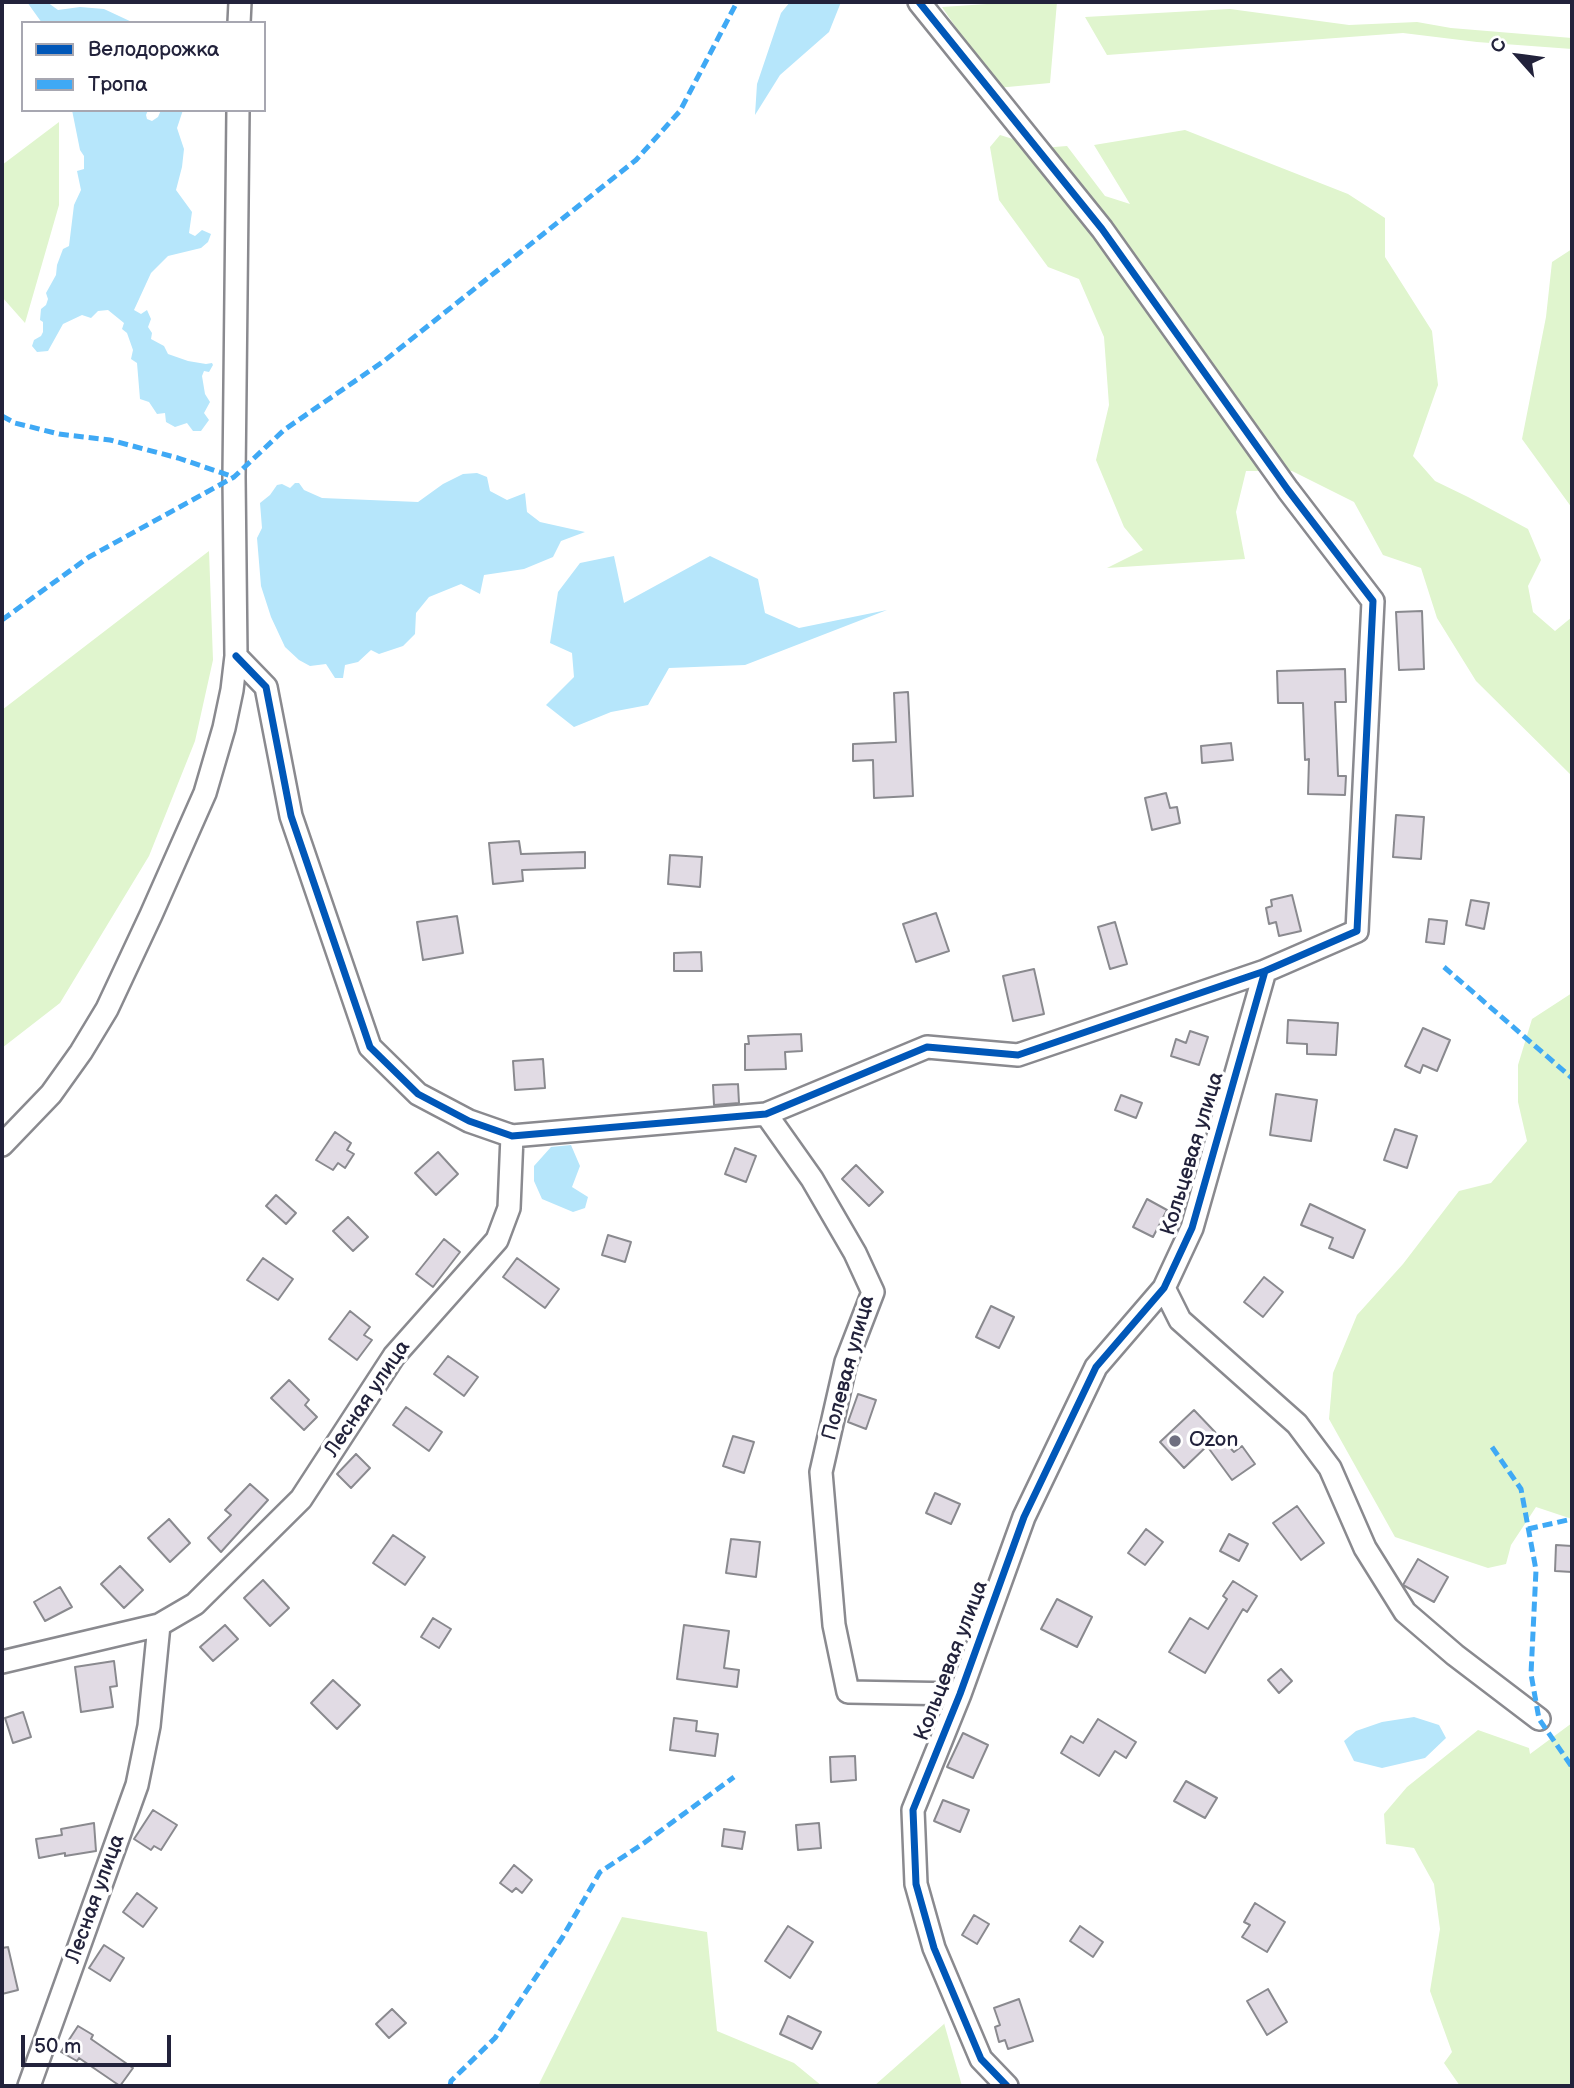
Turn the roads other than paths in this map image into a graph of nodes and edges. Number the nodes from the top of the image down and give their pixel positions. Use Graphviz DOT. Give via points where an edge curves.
graph roads {
  1 [pos="240,2"];
  2 [pos="919,2"];
  3 [pos="239,21"];
  4 [pos="239,112"];
  5 [pos="236,656"];
  6 [pos="1265,971"];
  7 [pos="766,1114"];
  8 [pos="512,1136"];
  9 [pos="2,1145"];
  10 [pos="1164,1288"];
  11 [pos="159,1625"];
  12 [pos="2,1662"];
  13 [pos="960,1694"];
  14 [pos="1539,1719"];
  15 [pos="30,2086"];
  16 [pos="1007,2086"];
  1 -- 3 [label="street"];
  2 -- 6 [label="street" via="1102,229 1373,601 1357,931"];
  4 -- 5 [label="street"];
  5 -- 8 [label="street" via="266,687 291,816 370,1047 418,1094 469,1121"];
  5 -- 9 [label="street" via="225,728 205,793 107,1009 51,1094"];
  6 -- 7 [label="street" via="1018,1055 927,1047"];
  6 -- 10 [label="street, Кольцевая улица" via="1192,1228"];
  7 -- 8 [label="street"];
  7 -- 13 [label="street, Полевая улица" via="812,1179 873,1292 846,1362 821,1472 834,1625 848,1692"];
  8 -- 11 [label="street, Лесная улица" via="509,1208 497,1240 394,1356 301,1499 195,1604"];
  10 -- 13 [label="street, Кольцевая улица" via="1097,1367 1024,1517"];
  10 -- 14 [label="street" via="1180,1320 1297,1424 1322,1457 1365,1548 1405,1612"];
  11 -- 12 [label="street, Лесная улица"];
  11 -- 15 [label="street, Лесная улица" via="149,1726 136,1785"];
  13 -- 16 [label="street, Кольцевая улица" via="913,1810 916,1884 934,1948 981,2059"];
}
